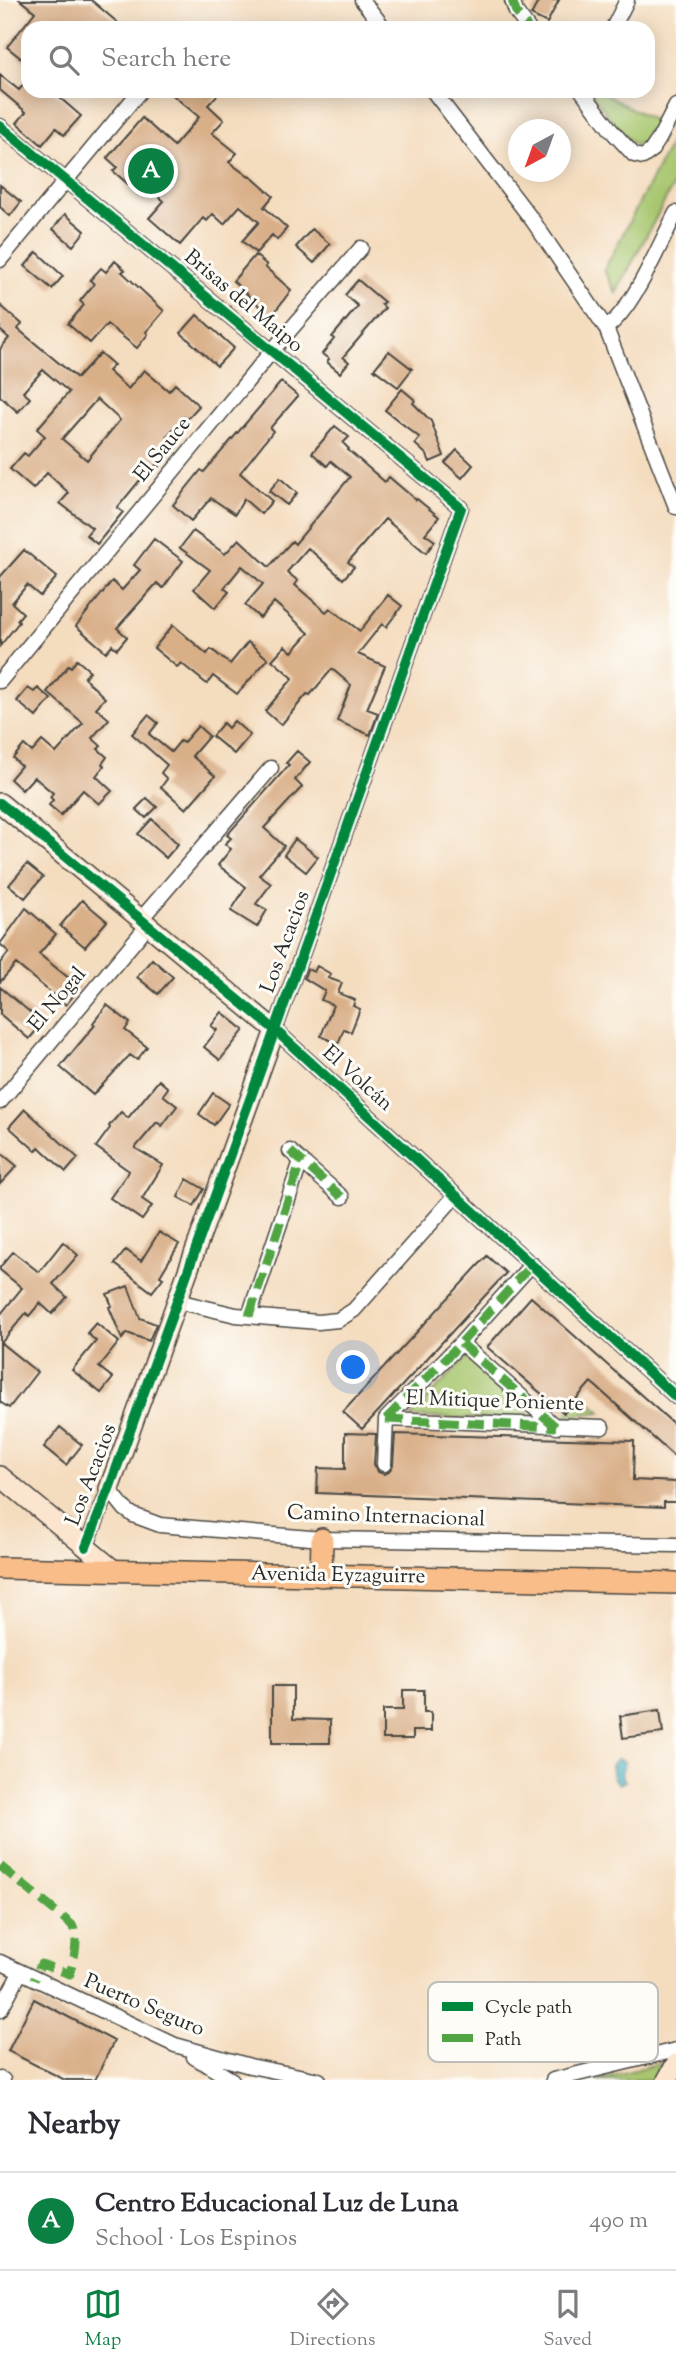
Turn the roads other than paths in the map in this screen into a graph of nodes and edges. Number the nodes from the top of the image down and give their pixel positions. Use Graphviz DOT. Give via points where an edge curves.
graph roads {
  1 [pos="362,0"];
  2 [pos="512,0"];
  3 [pos="627,0"];
  4 [pos="378,21"];
  5 [pos="523,21"];
  6 [pos="616,21"];
  7 [pos="134,98"];
  8 [pos="438,98"];
  9 [pos="587,98"];
  10 [pos="676,106"];
  11 [pos="0,126"];
  12 [pos="66,180"];
  13 [pos="676,213"];
  14 [pos="361,248"];
  15 [pos="0,260"];
  16 [pos="606,328"];
  17 [pos="272,351"];
  18 [pos="676,507"];
  19 [pos="461,508"];
  20 [pos="0,681"];
  21 [pos="271,768"];
  22 [pos="0,803"];
  23 [pos="145,922"];
  24 [pos="275,1030"];
  25 [pos="0,1102"];
  26 [pos="456,1195"];
  27 [pos="342,1197"];
  28 [pos="532,1264"];
  29 [pos="177,1301"];
  30 [pos="249,1316"];
  31 [pos="461,1343"];
  32 [pos="676,1397"];
  33 [pos="386,1419"];
  34 [pos="555,1427"];
  35 [pos="602,1427"];
  36 [pos="384,1464"];
  37 [pos="0,1476"];
  38 [pos="109,1489"];
  39 [pos="322,1538"];
  40 [pos="676,1545"];
  41 [pos="86,1547"];
  42 [pos="0,1568"];
  43 [pos="115,1571"];
  44 [pos="321,1576"];
  45 [pos="676,1584"];
  46 [pos="0,1962"];
  47 [pos="20,1973"];
  48 [pos="0,2010"];
  49 [pos="175,2045"];
  50 [pos="676,2050"];
  51 [pos="658,2054"];
  52 [pos="627,2062"];
  53 [pos="676,2064"];
  54 [pos="232,2080"];
  55 [pos="319,2080"];
  56 [pos="553,2080"];
  57 [pos="667,2080"];
  1 -- 4 [label="street"];
  2 -- 5 [label="street"];
  3 -- 6 [label="street"];
  7 -- 12 [label="street"];
  8 -- 16 [label="street" via="533,221"];
  9 -- 10 [label="street" via="634,156 643,157"];
  11 -- 12 [label="street, Brisas del Maipo"];
  12 -- 15 [label="street"];
  12 -- 17 [label="street, Brisas del Maipo"];
  13 -- 16 [label="street" via="627,307"];
  14 -- 17 [label="street, El Sauce"];
  16 -- 18 [label="street"];
  17 -- 19 [label="street, Brisas del Maipo"];
  17 -- 20 [label="street, El Sauce"];
  19 -- 24 [label="street, Los Acacios"];
  21 -- 23 [label="street, El Nogal"];
  22 -- 23 [label="street, El Volcán"];
  23 -- 24 [label="street, El Volcán"];
  23 -- 25 [label="street, El Nogal"];
  24 -- 26 [label="street, El Volcán"];
  24 -- 29 [label="street, Los Acacios"];
  26 -- 28 [label="street, El Volcán"];
  26 -- 30 [label="street" via="346,1316 328,1322"];
  27 -- 30 [label="street" via="295,1156"];
  28 -- 31 [label="street"];
  28 -- 32 [label="street, El Volcán"];
  29 -- 30 [label="street"];
  29 -- 38 [label="street, Los Acacios"];
  31 -- 33 [label="street"];
  31 -- 34 [label="street"];
  33 -- 34 [label="street, El Mitique Poniente"];
  33 -- 36 [label="street"];
  34 -- 35 [label="street, El Mitique Poniente"];
  37 -- 41 [label="street"];
  38 -- 39 [label="street, Camino Internacional" via="133,1515 160,1525"];
  38 -- 41 [label="street, Los Acacios"];
  39 -- 40 [label="street, Camino Internacional"];
  39 -- 44 [label="main road"];
  41 -- 43 [label="street"];
  42 -- 43 [label="main road, Avenida Eyzaguirre"];
  43 -- 44 [label="main road, Avenida Eyzaguirre"];
  44 -- 45 [label="main road, Avenida Eyzaguirre"];
  46 -- 47 [label="street, Puerto Seguro"];
  47 -- 48 [label="street"];
  47 -- 49 [label="street, Puerto Seguro"];
  49 -- 54 [label="street"];
  49 -- 55 [label="street, Puerto Seguro"];
  50 -- 51 [label="street"];
  52 -- 56 [label="street"];
  53 -- 57 [label="street"];
}
